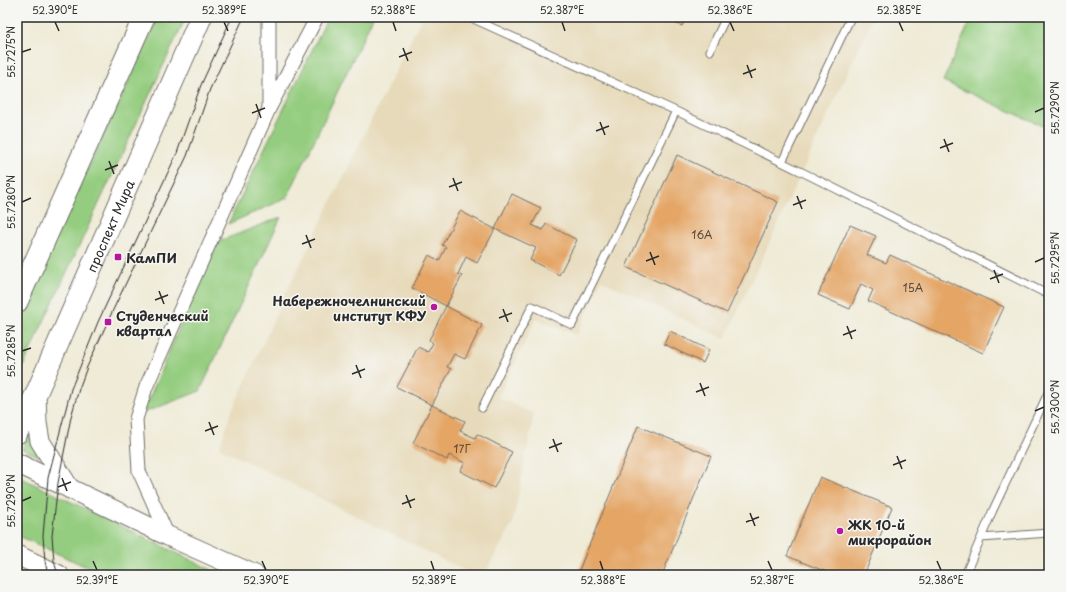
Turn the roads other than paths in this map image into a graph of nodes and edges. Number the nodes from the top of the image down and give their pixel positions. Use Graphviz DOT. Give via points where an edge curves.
graph roads {
  1 [pos="144,17"];
  2 [pos="201,17"];
  3 [pos="269,17"];
  4 [pos="317,17"];
  5 [pos="469,17"];
  6 [pos="726,17"];
  7 [pos="851,17"];
  8 [pos="710,51"];
  9 [pos="269,109"];
  10 [pos="676,112"];
  11 [pos="782,162"];
  12 [pos="1049,295"];
  13 [pos="17,302"];
  14 [pos="1049,391"];
  15 [pos="36,394"];
  16 [pos="482,408"];
  17 [pos="17,433"];
  18 [pos="17,463"];
  19 [pos="70,488"];
  20 [pos="1049,533"];
  21 [pos="168,536"];
  22 [pos="981,538"];
  23 [pos="17,555"];
  24 [pos="59,575"];
  25 [pos="255,575"];
  26 [pos="965,575"];
  1 -- 13 [label="main road"];
  2 -- 15 [label="main road, проспект Мира"];
  3 -- 9 [label="street"];
  4 -- 9 [label="street"];
  5 -- 10 [label="lane"];
  6 -- 8 [label="lane"];
  7 -- 11 [label="lane"];
  9 -- 21 [label="street" via="146,387 136,419 139,471"];
  10 -- 11 [label="lane"];
  10 -- 16 [label="lane" via="572,325 532,306"];
  11 -- 12 [label="lane"];
  14 -- 22 [label="lane"];
  15 -- 17 [label="main road, проспект Мира"];
  15 -- 19 [label="main road" via="40,441"];
  18 -- 19 [label="main road"];
  19 -- 21 [label="main road"];
  20 -- 22 [label="lane"];
  21 -- 25 [label="main road"];
  22 -- 26 [label="lane"];
  23 -- 24 [label="main road"];
}
